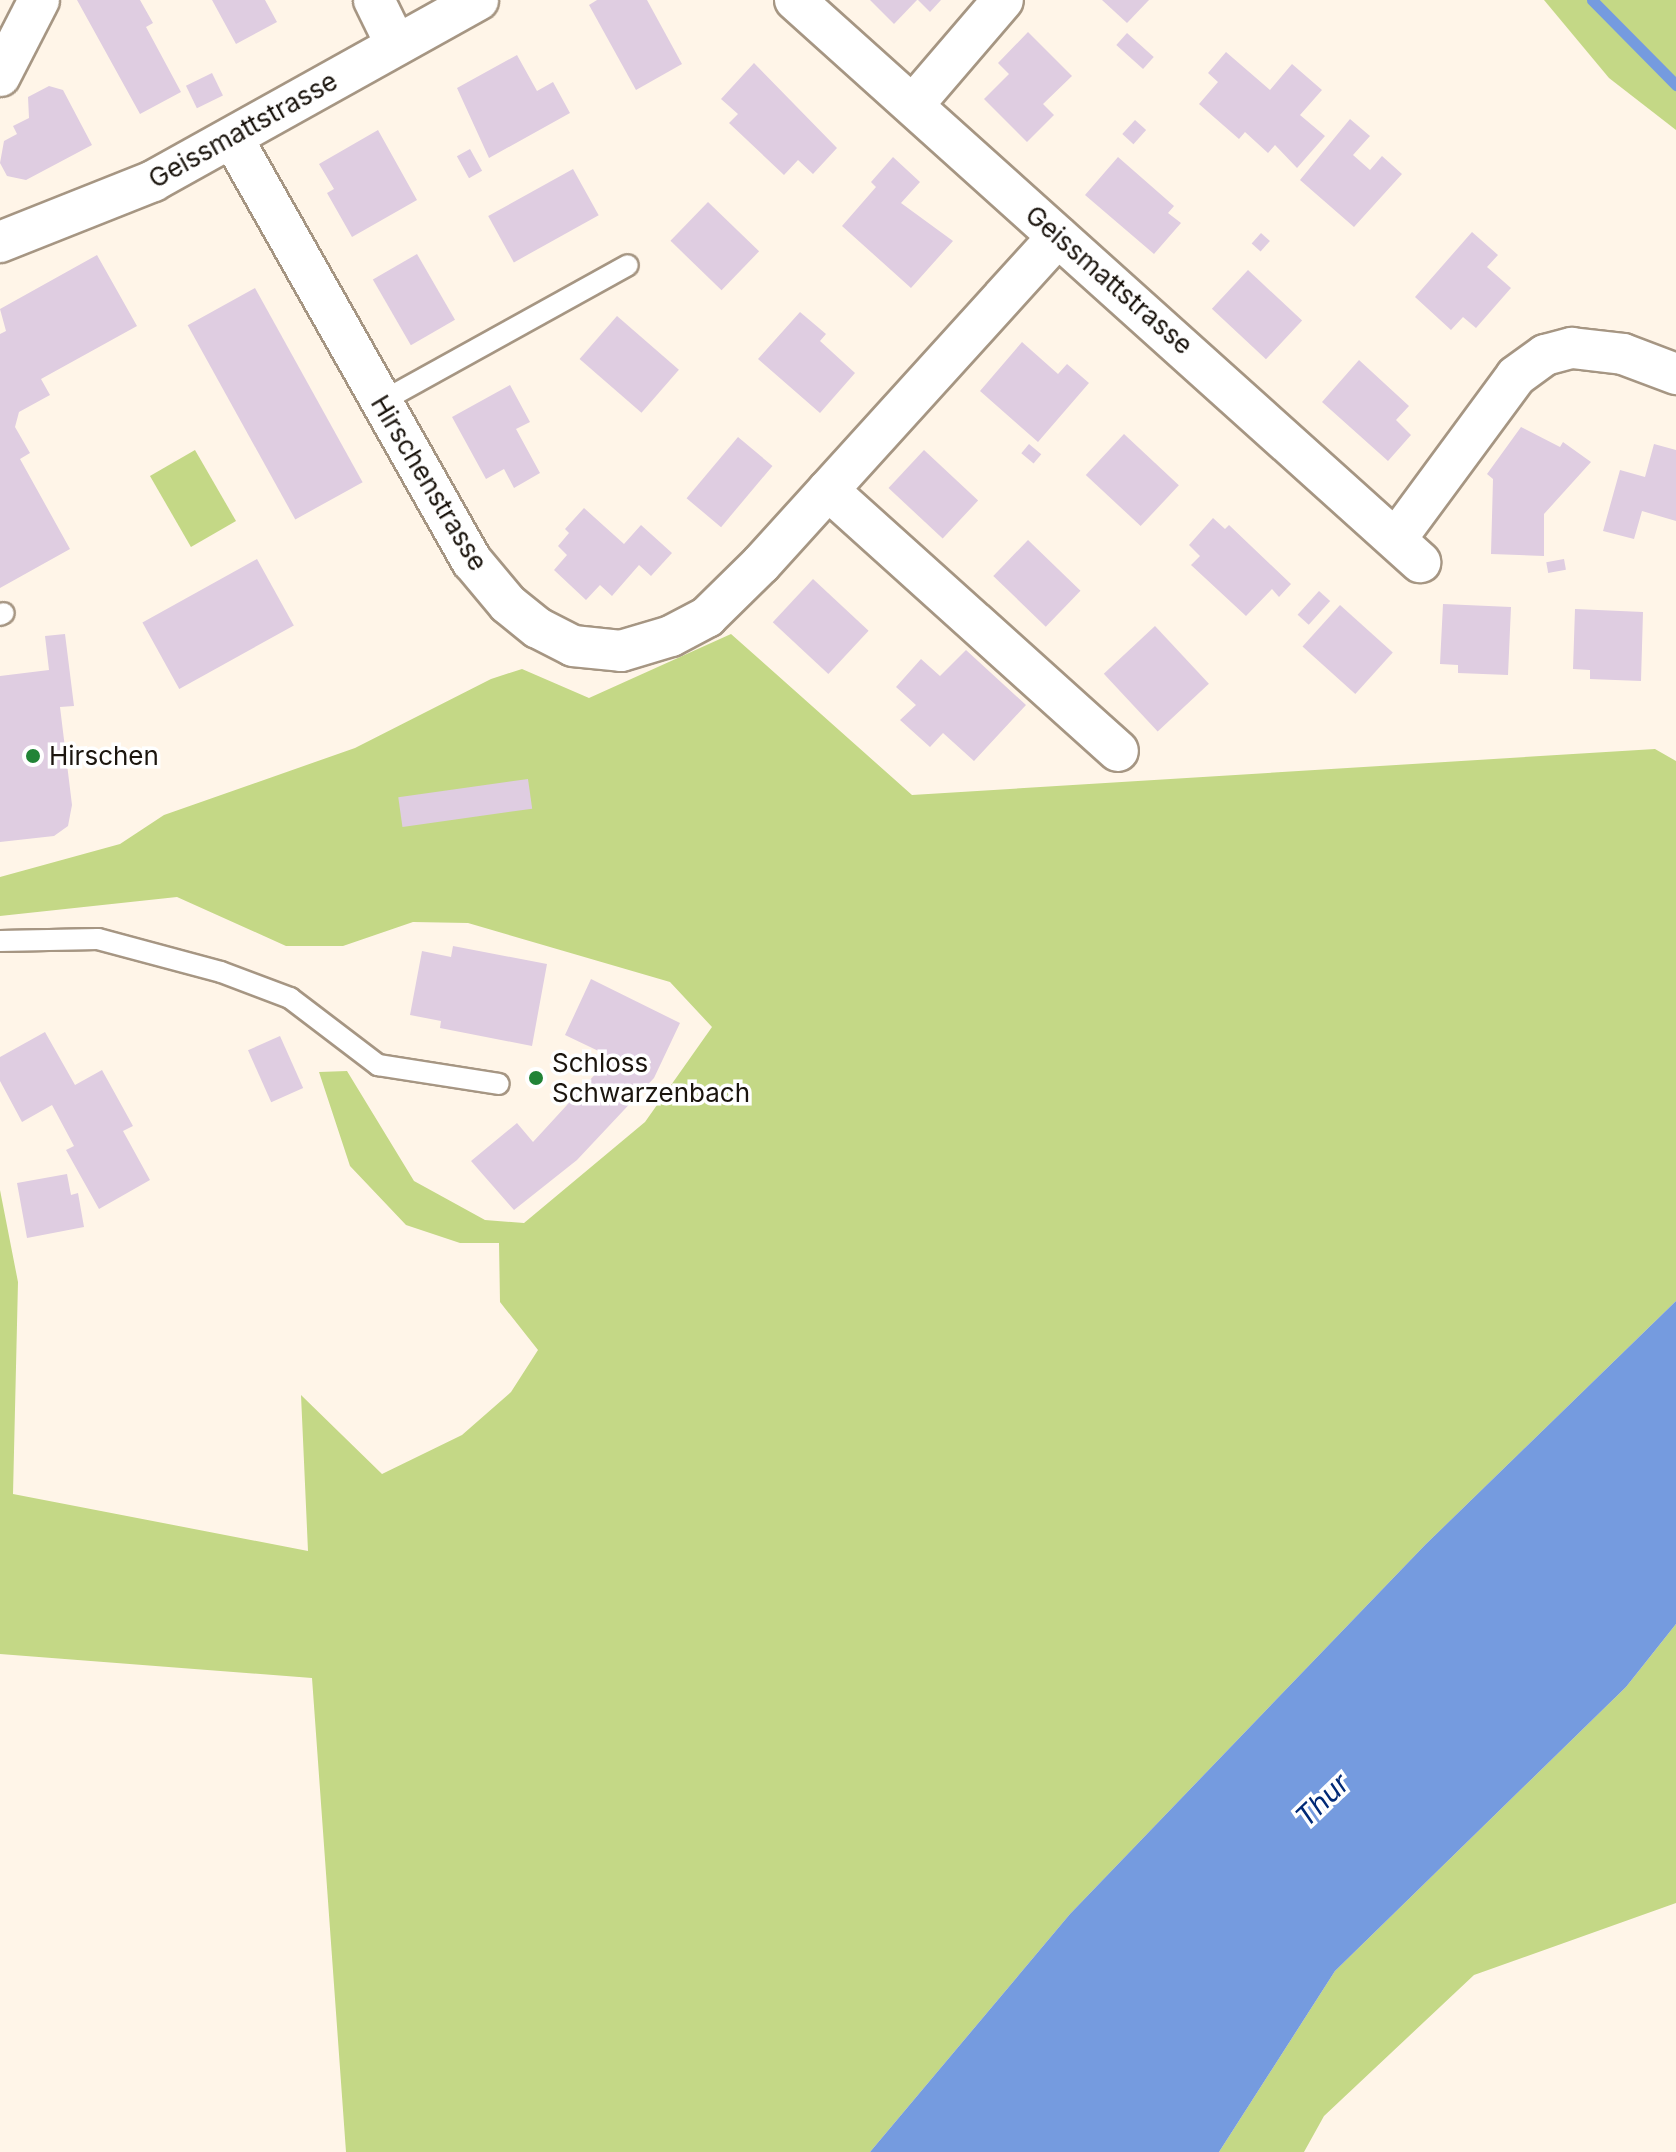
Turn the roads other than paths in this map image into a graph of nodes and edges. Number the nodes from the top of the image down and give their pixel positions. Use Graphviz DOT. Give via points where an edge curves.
graph roads {
  1 [pos="39,0"];
  2 [pos="374,0"];
  3 [pos="478,0"];
  4 [pos="795,0"];
  5 [pos="1003,0"];
  6 [pos="396,45"];
  7 [pos="0,76"];
  8 [pos="913,105"];
  9 [pos="233,139"];
  10 [pos="1058,236"];
  11 [pos="0,242"];
  12 [pos="628,265"];
  13 [pos="1676,374"];
  14 [pos="381,402"];
  15 [pos="828,490"];
  16 [pos="1118,751"];
  17 [pos="0,941"];
  18 [pos="499,1084"];
  1 -- 7 [label="street"];
  2 -- 6 [label="street"];
  3 -- 6 [label="street, Geissmattstrasse"];
  4 -- 8 [label="street, Geissmattstrasse"];
  5 -- 8 [label="street"];
  6 -- 9 [label="street, Geissmattstrasse"];
  8 -- 10 [label="street, Geissmattstrasse"];
  9 -- 11 [label="street, Geissmattstrasse" via="108,204"];
  9 -- 14 [label="street, Hirschenstrasse"];
  10 -- 13 [label="street, Geissmattstrasse" via="1408,550 1516,376 1545,355 1572,348 1623,354"];
  10 -- 15 [label="street, Hirschenstrasse"];
  12 -- 14 [label="lane"];
  14 -- 15 [label="street, Hirschenstrasse" via="489,583 538,628 573,646 621,651 671,636 707,617"];
  15 -- 16 [label="street"];
  17 -- 18 [label="lane" via="98,939 221,972 290,998 378,1065"];
}
